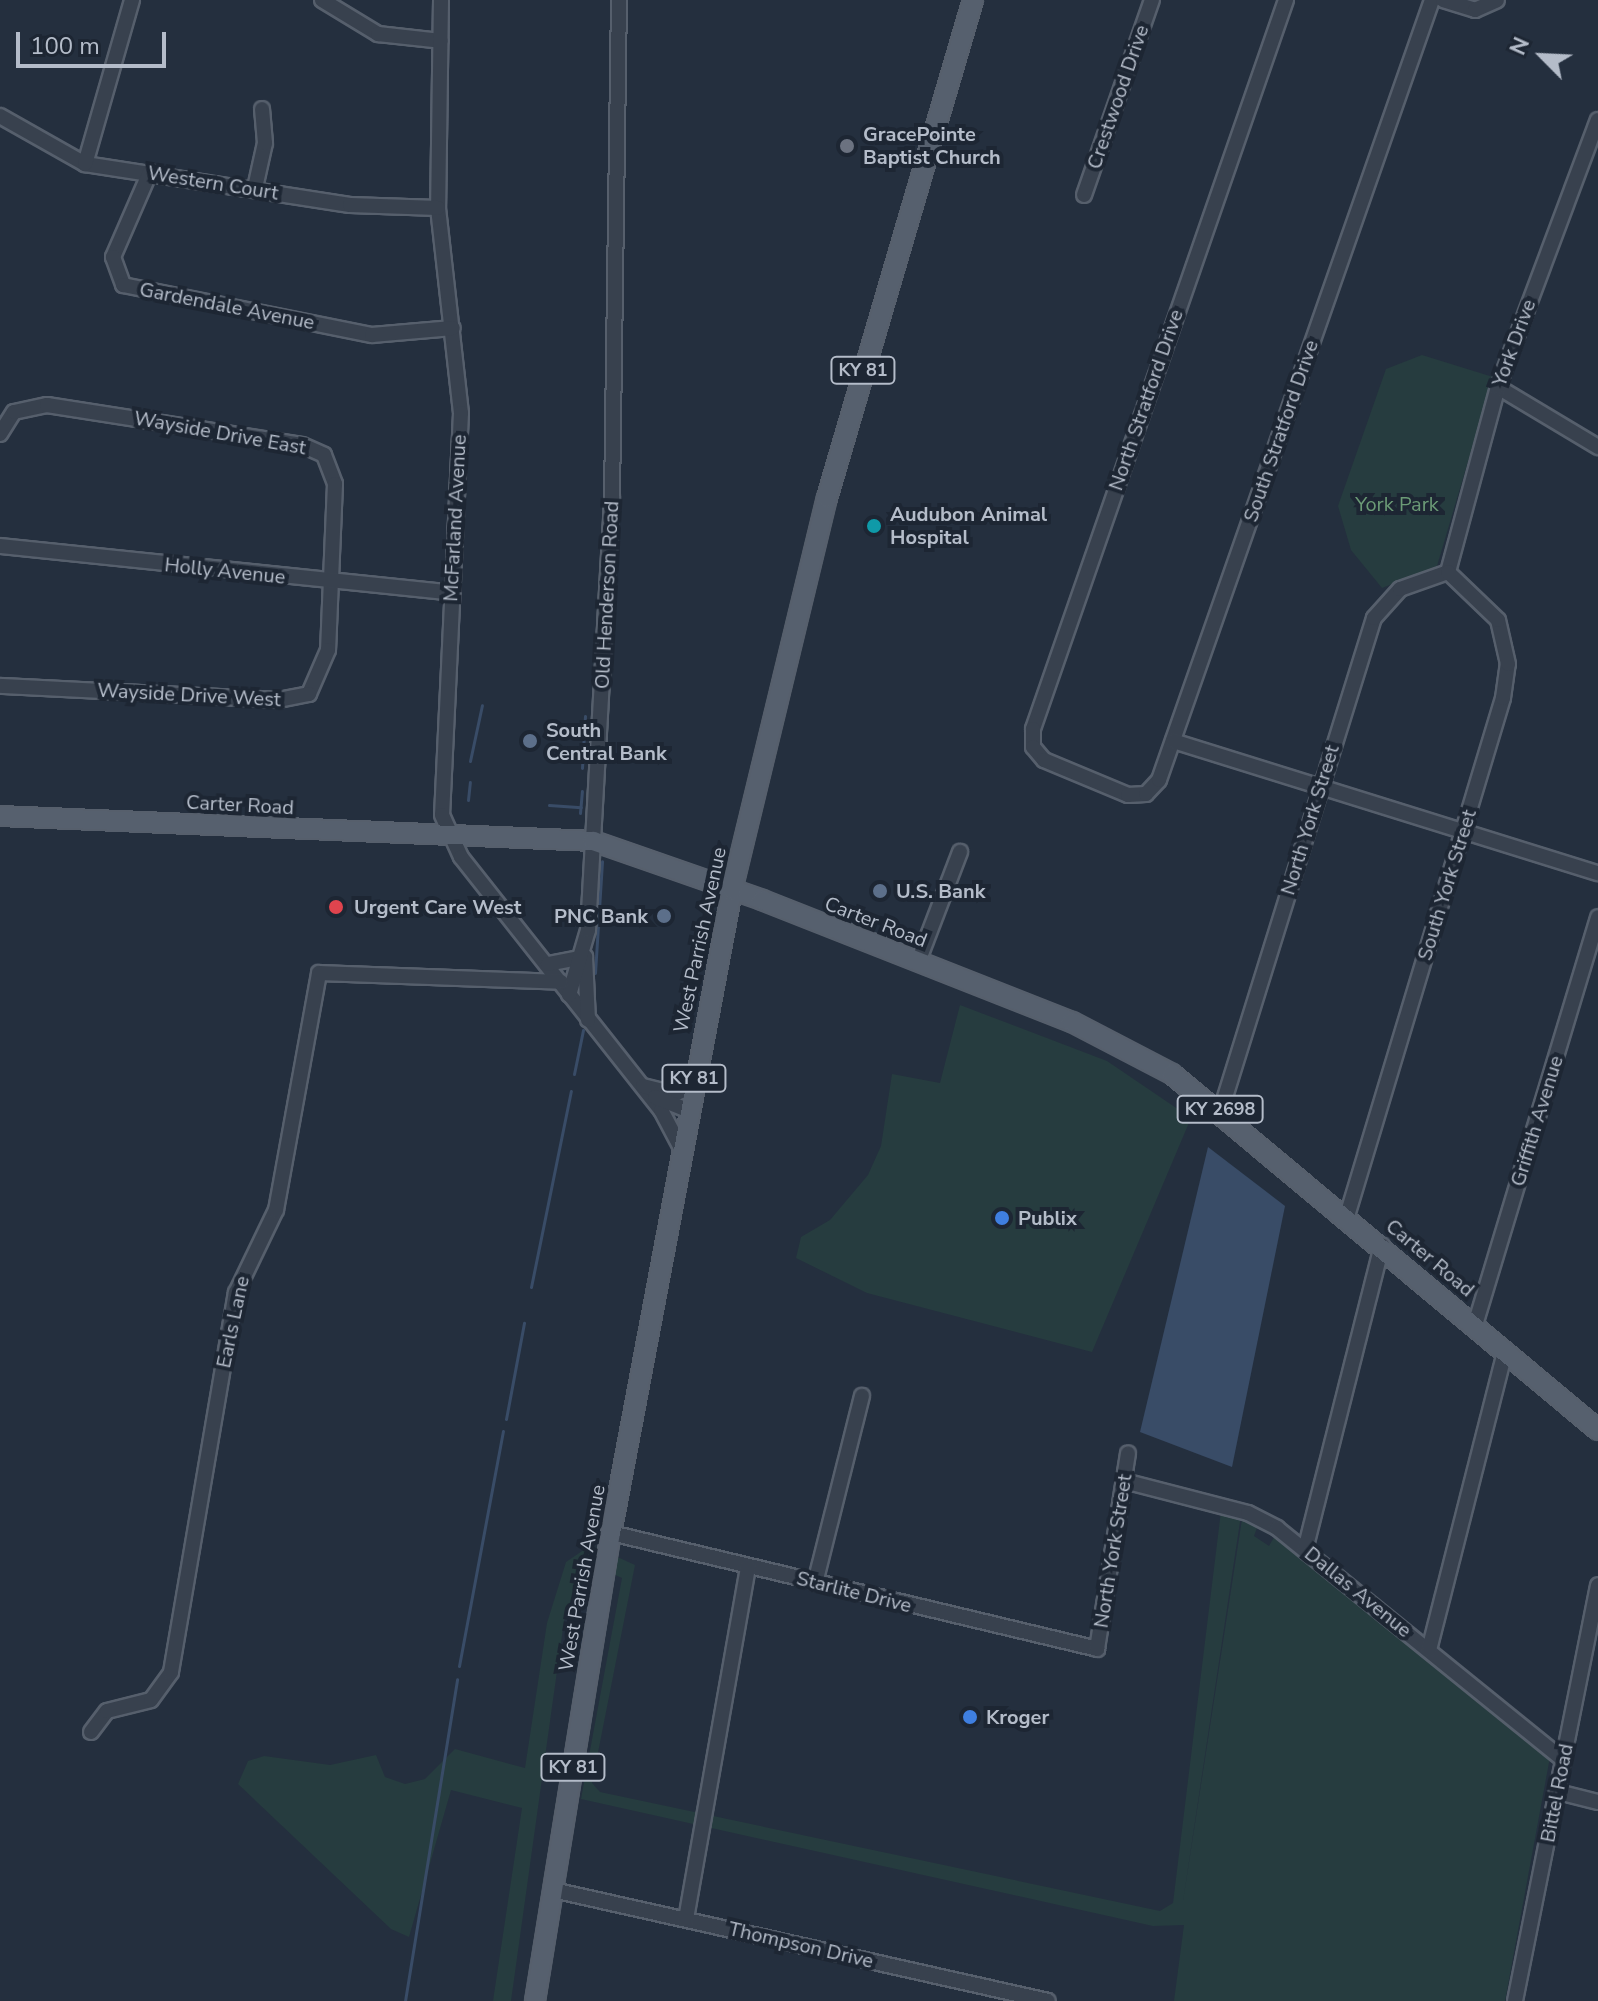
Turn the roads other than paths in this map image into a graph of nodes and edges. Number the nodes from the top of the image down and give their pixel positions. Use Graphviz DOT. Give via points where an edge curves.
graph roads {
  1 [pos="132,0"];
  2 [pos="322,0"];
  3 [pos="441,0"];
  4 [pos="619,0"];
  5 [pos="973,0"];
  6 [pos="1152,0"];
  7 [pos="1286,0"];
  8 [pos="1432,0"];
  9 [pos="1443,0"];
  10 [pos="1497,0"];
  11 [pos="441,41"];
  12 [pos="262,109"];
  13 [pos="0,116"];
  14 [pos="1598,120"];
  15 [pos="85,164"];
  16 [pos="150,172"];
  17 [pos="255,188"];
  18 [pos="1084,195"];
  19 [pos="438,208"];
  20 [pos="453,328"];
  21 [pos="1498,387"];
  22 [pos="0,434"];
  23 [pos="1598,447"];
  24 [pos="0,546"];
  25 [pos="1448,572"];
  26 [pos="332,583"];
  27 [pos="451,593"];
  28 [pos="0,686"];
  29 [pos="1173,741"];
  30 [pos="1081,777"];
  31 [pos="1319,789"];
  32 [pos="0,816"];
  33 [pos="1464,832"];
  34 [pos="449,837"];
  35 [pos="593,841"];
  36 [pos="960,852"];
  37 [pos="1598,873"];
  38 [pos="732,890"];
  39 [pos="1598,917"];
  40 [pos="585,957"];
  41 [pos="918,962"];
  42 [pos="548,964"];
  43 [pos="565,988"];
  44 [pos="588,1020"];
  45 [pos="643,1086"];
  46 [pos="692,1086"];
  47 [pos="688,1110"];
  48 [pos="1221,1110"];
  49 [pos="681,1148"];
  50 [pos="1347,1216"];
  51 [pos="1382,1246"];
  52 [pos="1475,1325"];
  53 [pos="1505,1351"];
  54 [pos="862,1396"];
  55 [pos="1598,1430"];
  56 [pos="1128,1453"];
  57 [pos="1124,1481"];
  58 [pos="611,1533"];
  59 [pos="1305,1550"];
  60 [pos="748,1566"];
  61 [pos="815,1583"];
  62 [pos="1598,1585"];
  63 [pos="1097,1649"];
  64 [pos="1429,1650"];
  65 [pos="91,1732"];
  66 [pos="1564,1760"];
  67 [pos="1558,1792"];
  68 [pos="1598,1802"];
  69 [pos="553,1890"];
  70 [pos="686,1919"];
  71 [pos="535,2001"];
  72 [pos="1048,2001"];
  73 [pos="1515,2001"];
  1 -- 15 [label="street"];
  2 -- 11 [label="street" via="378,34"];
  3 -- 11 [label="street, McFarland Avenue"];
  4 -- 35 [label="street, Old Henderson Road" via="619,361"];
  5 -- 38 [label="main road, West Parrish Avenue / KY 81" via="827,498"];
  6 -- 18 [label="street, Crestwood Drive"];
  7 -- 30 [label="street, North Stratford Drive" via="1033,729 1037,754"];
  8 -- 29 [label="street, South Stratford Drive"];
  9 -- 10 [label="street" via="1475,10"];
  11 -- 19 [label="street, McFarland Avenue"];
  12 -- 17 [label="street" via="265,143"];
  13 -- 15 [label="street, Western Court"];
  14 -- 21 [label="street, York Drive"];
  15 -- 16 [label="street, Western Court"];
  16 -- 17 [label="street, Western Court"];
  16 -- 20 [label="street, Gardendale Avenue" via="113,257 123,285 372,335"];
  17 -- 19 [label="street, Western Court" via="350,205"];
  19 -- 20 [label="street, McFarland Avenue"];
  20 -- 27 [label="street, McFarland Avenue" via="461,413"];
  21 -- 23 [label="street"];
  21 -- 25 [label="street, York Drive"];
  22 -- 26 [label="street, Wayside Drive East" via="14,412 35,404 314,449 334,473"];
  24 -- 26 [label="street, Holly Avenue"];
  25 -- 31 [label="street, North York Street" via="1400,589 1374,618"];
  25 -- 33 [label="street, South York Street" via="1498,620 1508,664"];
  26 -- 27 [label="street, Holly Avenue"];
  26 -- 28 [label="street, Wayside Drive West" via="323,676 300,698"];
  27 -- 34 [label="street, McFarland Avenue" via="441,792"];
  29 -- 30 [label="street, South Stratford Drive" via="1146,794 1128,795"];
  29 -- 31 [label="street"];
  31 -- 33 [label="street"];
  31 -- 48 [label="street, North York Street"];
  32 -- 34 [label="main road, Carter Road"];
  33 -- 37 [label="street"];
  33 -- 50 [label="street, South York Street"];
  34 -- 35 [label="main road, Carter Road"];
  34 -- 42 [label="street, McFarland Avenue"];
  35 -- 38 [label="main road, Carter Road"];
  35 -- 40 [label="street, Old Henderson Road"];
  36 -- 41 [label="street"];
  38 -- 41 [label="main road, Carter Road / KY 2698"];
  38 -- 46 [label="main road, West Parrish Avenue / KY 81"];
  39 -- 52 [label="street, Griffith Avenue"];
  40 -- 42 [label="street"];
  40 -- 43 [label="street, Old Henderson Road"];
  40 -- 44 [label="street"];
  41 -- 48 [label="main road, Carter Road / KY 2698" via="1115,1041"];
  42 -- 43 [label="street, McFarland Avenue"];
  43 -- 44 [label="street"];
  43 -- 65 [label="street, Earls Lane" via="319,973 276,1210 236,1293 171,1672 151,1700 107,1711"];
  44 -- 45 [label="street"];
  45 -- 46 [label="street" via="675,1094"];
  45 -- 47 [label="street"];
  45 -- 49 [label="street"];
  46 -- 47 [label="main road, West Parrish Avenue / KY 81"];
  47 -- 49 [label="main road, West Parrish Avenue / KY 81"];
  48 -- 50 [label="main road, Carter Road / KY 2698"];
  49 -- 58 [label="main road, West Parrish Avenue / KY 81"];
  50 -- 51 [label="main road, Carter Road / KY 2698"];
  51 -- 52 [label="main road, Carter Road / KY 2698"];
  51 -- 59 [label="street"];
  52 -- 53 [label="main road, Carter Road / KY 2698"];
  53 -- 55 [label="main road, Carter Road / KY 2698"];
  53 -- 64 [label="street"];
  54 -- 61 [label="street"];
  56 -- 57 [label="street, North York Street"];
  57 -- 59 [label="street, Dallas Avenue" via="1248,1513"];
  57 -- 63 [label="street, North York Street"];
  58 -- 60 [label="street, Starlite Drive"];
  58 -- 69 [label="main road, West Parrish Avenue / KY 81"];
  59 -- 64 [label="street, Dallas Avenue"];
  60 -- 61 [label="street, Starlite Drive"];
  60 -- 70 [label="street"];
  61 -- 63 [label="street, Starlite Drive"];
  62 -- 66 [label="street, Bittel Road"];
  64 -- 66 [label="street, Dallas Avenue"];
  66 -- 67 [label="street, Bittel Road"];
  67 -- 68 [label="street"];
  67 -- 73 [label="street, Bittel Road"];
  69 -- 70 [label="street, Thompson Drive"];
  69 -- 71 [label="main road, West Parrish Avenue / KY 81"];
  70 -- 72 [label="street, Thompson Drive"];
}
